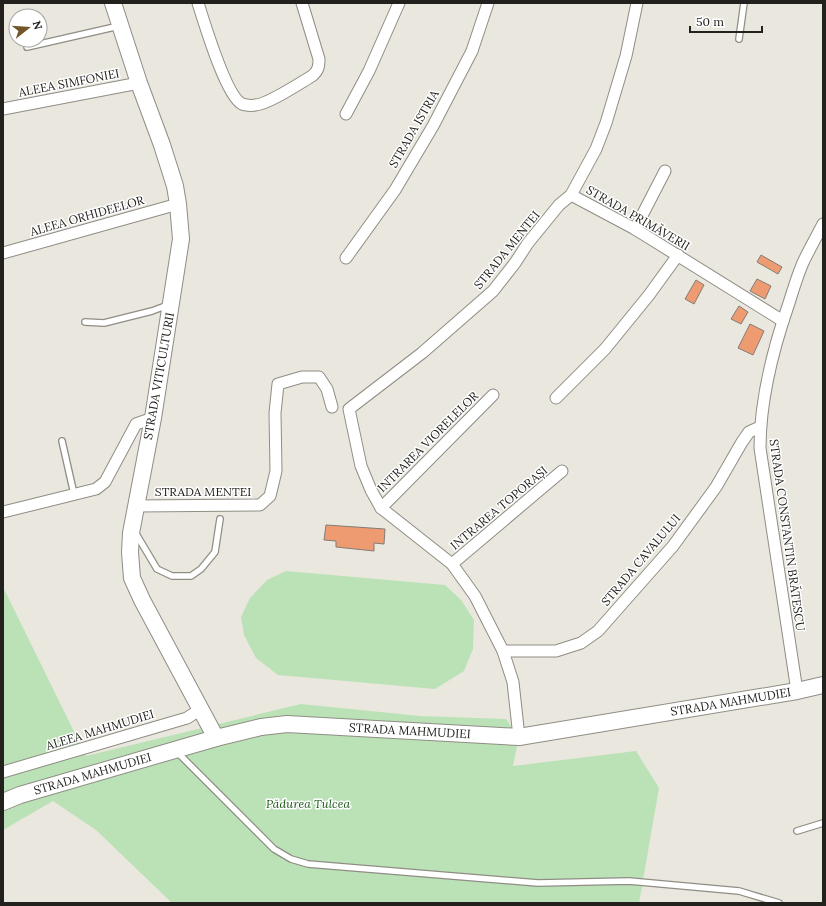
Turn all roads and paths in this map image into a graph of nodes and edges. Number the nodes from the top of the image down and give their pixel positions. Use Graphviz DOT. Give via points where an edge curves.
graph roads {
  1 [pos="113,3"];
  2 [pos="198,3"];
  3 [pos="302,3"];
  4 [pos="399,3"];
  5 [pos="488,3"];
  6 [pos="637,3"];
  7 [pos="744,3"];
  8 [pos="120,26"];
  9 [pos="738,39"];
  10 [pos="48,42"];
  11 [pos="139,83"];
  12 [pos="3,109"];
  13 [pos="346,114"];
  14 [pos="665,171"];
  15 [pos="571,195"];
  16 [pos="178,204"];
  17 [pos="823,224"];
  18 [pos="635,229"];
  19 [pos="3,253"];
  20 [pos="678,255"];
  21 [pos="346,258"];
  22 [pos="172,303"];
  23 [pos="783,321"];
  24 [pos="85,322"];
  25 [pos="493,395"];
  26 [pos="556,398"];
  27 [pos="332,407"];
  28 [pos="152,418"];
  29 [pos="760,427"];
  30 [pos="62,440"];
  31 [pos="562,471"];
  32 [pos="74,494"];
  33 [pos="136,506"];
  34 [pos="381,508"];
  35 [pos="3,512"];
  36 [pos="220,519"];
  37 [pos="132,526"];
  38 [pos="452,564"];
  39 [pos="503,651"];
  40 [pos="823,685"];
  41 [pos="797,691"];
  42 [pos="201,709"];
  43 [pos="519,737"];
  44 [pos="216,738"];
  45 [pos="176,750"];
  46 [pos="3,772"];
  47 [pos="3,802"];
  48 [pos="823,823"];
  49 [pos="797,831"];
  50 [pos="779,903"];
  1 -- 8 [label="main road, STRADA VITICULTURII"];
  2 -- 3 [label="street" via="216,58 234,96 242,104 255,105 264,103 317,72 319,58"];
  4 -- 13 [label="street" via="369,71"];
  5 -- 21 [label="street, STRADA ISTRIA" via="472,51 432,126 395,190"];
  6 -- 15 [label="street, STRADA PRIMĂVERII" via="626,56 606,123 596,149"];
  7 -- 9 [label="lane"];
  8 -- 10 [label="lane"];
  8 -- 11 [label="main road, STRADA VITICULTURII"];
  11 -- 12 [label="street, ALEEA SIMFONIEI"];
  11 -- 16 [label="main road, STRADA VITICULTURII" via="162,145"];
  14 -- 18 [label="street"];
  15 -- 18 [label="street, STRADA PRIMĂVERII"];
  15 -- 34 [label="street, STRADA MENTEI" via="559,206 493,291 422,353 350,409 361,466"];
  16 -- 19 [label="street, ALEEA ORHIDEELOR"];
  16 -- 22 [label="main road, STRADA VITICULTURII" via="181,239"];
  17 -- 23 [label="street, STRADA CONSTANTIN BRĂTESCU" via="802,265"];
  18 -- 20 [label="street, STRADA PRIMĂVERII"];
  20 -- 23 [label="street, STRADA PRIMĂVERII"];
  20 -- 26 [label="street" via="605,349"];
  22 -- 24 [label="lane" via="152,311 104,323"];
  22 -- 28 [label="main road, STRADA VITICULTURII"];
  23 -- 29 [label="street, STRADA CONSTANTIN BRĂTESCU"];
  25 -- 34 [label="street, INTRAREA VIORELELOR"];
  27 -- 33 [label="street, STRADA MENTEI" via="327,389 320,377 302,377 278,384 275,414 276,471 270,496 260,505"];
  28 -- 32 [label="street" via="136,424 105,482 96,489"];
  28 -- 33 [label="main road, STRADA VITICULTURII"];
  29 -- 39 [label="street, STRADA CAVALULUI" via="749,432 716,486 673,546 598,631 581,643 556,651"];
  29 -- 41 [label="street, STRADA CONSTANTIN BRĂTESCU" via="760,448"];
  30 -- 32 [label="lane"];
  31 -- 38 [label="street, INTRAREA TOPORAȘI"];
  32 -- 35 [label="street"];
  33 -- 37 [label="main road, STRADA VITICULTURII"];
  34 -- 38 [label="street"];
  36 -- 37 [label="lane" via="214,552 201,570 190,576 172,576 157,569"];
  37 -- 42 [label="main road, STRADA VITICULTURII" via="132,578"];
  38 -- 39 [label="street" via="475,596"];
  39 -- 43 [label="street" via="513,682"];
  40 -- 41 [label="main road, STRADA MAHMUDIEI"];
  41 -- 43 [label="main road, STRADA MAHMUDIEI"];
  42 -- 44 [label="main road, STRADA VITICULTURII"];
  42 -- 46 [label="street, ALEEA MAHMUDIEI" via="187,718"];
  43 -- 44 [label="main road, STRADA MAHMUDIEI" via="287,724 261,727"];
  44 -- 45 [label="main road, STRADA MAHMUDIEI"];
  45 -- 47 [label="main road, STRADA MAHMUDIEI"];
  45 -- 50 [label="lane" via="274,849 291,859 308,864 538,883 629,881 739,891"];
  48 -- 49 [label="lane"];
}
